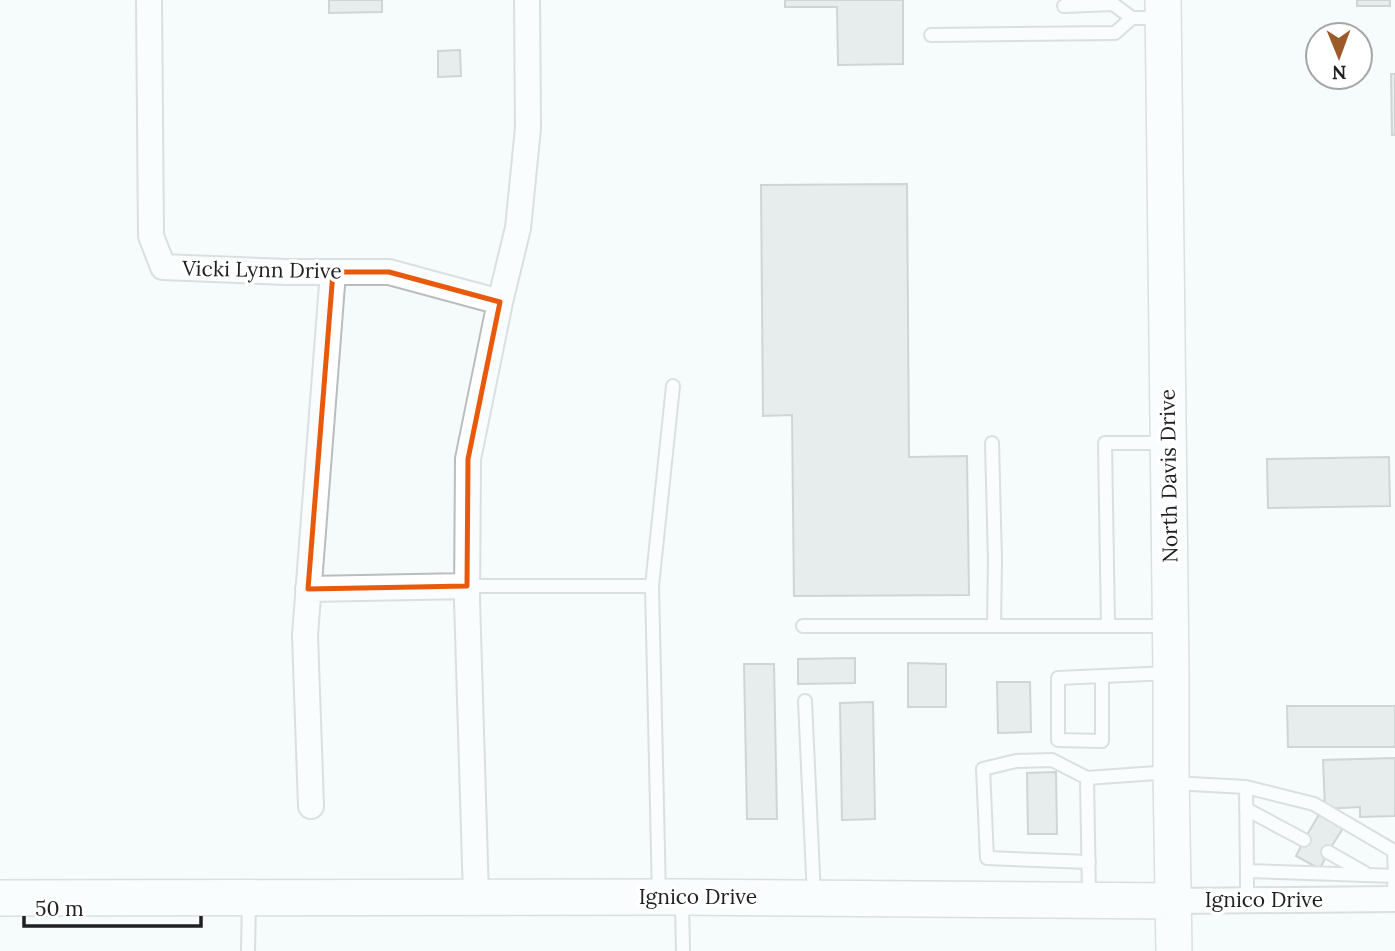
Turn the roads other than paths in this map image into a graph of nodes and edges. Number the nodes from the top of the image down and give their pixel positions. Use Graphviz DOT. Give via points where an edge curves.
graph roads {
  1 [pos="149,0"];
  2 [pos="527,0"];
  3 [pos="1064,6"];
  4 [pos="1153,12"];
  5 [pos="931,35"];
  6 [pos="333,272"];
  7 [pos="500,302"];
  8 [pos="673,386"];
  9 [pos="992,443"];
  10 [pos="1168,443"];
  11 [pos="467,586"];
  12 [pos="652,586"];
  13 [pos="308,589"];
  14 [pos="803,626"];
  15 [pos="994,626"];
  16 [pos="1108,626"];
  17 [pos="1170,626"];
  18 [pos="1171,673"];
  19 [pos="1102,676"];
  20 [pos="805,701"];
  21 [pos="1087,778"];
  22 [pos="1171,778"];
  23 [pos="1246,787"];
  24 [pos="311,806"];
  25 [pos="1246,809"];
  26 [pos="1304,840"];
  27 [pos="1328,852"];
  28 [pos="1089,862"];
  29 [pos="1247,871"];
  30 [pos="1369,875"];
  31 [pos="1394,891"];
  32 [pos="476,896"];
  33 [pos="249,897"];
  34 [pos="671,897"];
  35 [pos="0,898"];
  36 [pos="814,898"];
  37 [pos="1089,900"];
  38 [pos="1247,900"];
  39 [pos="1174,901"];
  40 [pos="248,951"];
  41 [pos="683,951"];
  42 [pos="1174,951"];
  1 -- 6 [label="street, Vicki Lynn Drive" via="151,236 163,267"];
  2 -- 7 [label="street" via="528,128 518,228"];
  3 -- 4 [label="lane" via="1113,4"];
  4 -- 5 [label="lane" via="1115,33"];
  4 -- 10 [label="street, North Davis Drive"];
  6 -- 7 [label="street, Vicki Lynn Drive" via="389,272"];
  6 -- 13 [label="street"];
  7 -- 11 [label="street" via="468,459"];
  8 -- 12 [label="lane"];
  9 -- 15 [label="lane"];
  10 -- 16 [label="lane" via="1105,443"];
  10 -- 17 [label="street, North Davis Drive"];
  11 -- 12 [label="lane"];
  11 -- 13 [label="street"];
  11 -- 32 [label="street"];
  12 -- 34 [label="lane"];
  13 -- 24 [label="street" via="305,635"];
  14 -- 15 [label="lane"];
  15 -- 16 [label="lane"];
  16 -- 17 [label="lane"];
  17 -- 18 [label="street, North Davis Drive"];
  18 -- 19 [label="lane"];
  18 -- 22 [label="street, North Davis Drive"];
  19 -- 19 [label="lane" via="1058,678 1058,740 1102,741"];
  20 -- 36 [label="lane"];
  21 -- 22 [label="lane"];
  21 -- 28 [label="lane"];
  21 -- 28 [label="lane" via="1052,760 1016,761 983,769 987,858"];
  22 -- 23 [label="lane"];
  22 -- 39 [label="street, North Davis Drive"];
  23 -- 25 [label="lane"];
  23 -- 31 [label="lane" via="1314,804 1394,851"];
  25 -- 26 [label="lane"];
  25 -- 29 [label="lane"];
  27 -- 30 [label="lane"];
  28 -- 37 [label="lane"];
  29 -- 30 [label="lane"];
  29 -- 38 [label="lane"];
  30 -- 31 [label="lane"];
  31 -- 38 [label="street, Ignico Drive"];
  32 -- 33 [label="street, Ignico Drive"];
  32 -- 34 [label="street, Ignico Drive"];
  33 -- 35 [label="street, Ignico Drive"];
  33 -- 40 [label="lane"];
  34 -- 36 [label="street, Ignico Drive"];
  34 -- 41 [label="lane"];
  36 -- 37 [label="street, Ignico Drive"];
  37 -- 39 [label="street, Ignico Drive"];
  38 -- 39 [label="street, Ignico Drive"];
  39 -- 42 [label="street, North Davis Drive"];
}
